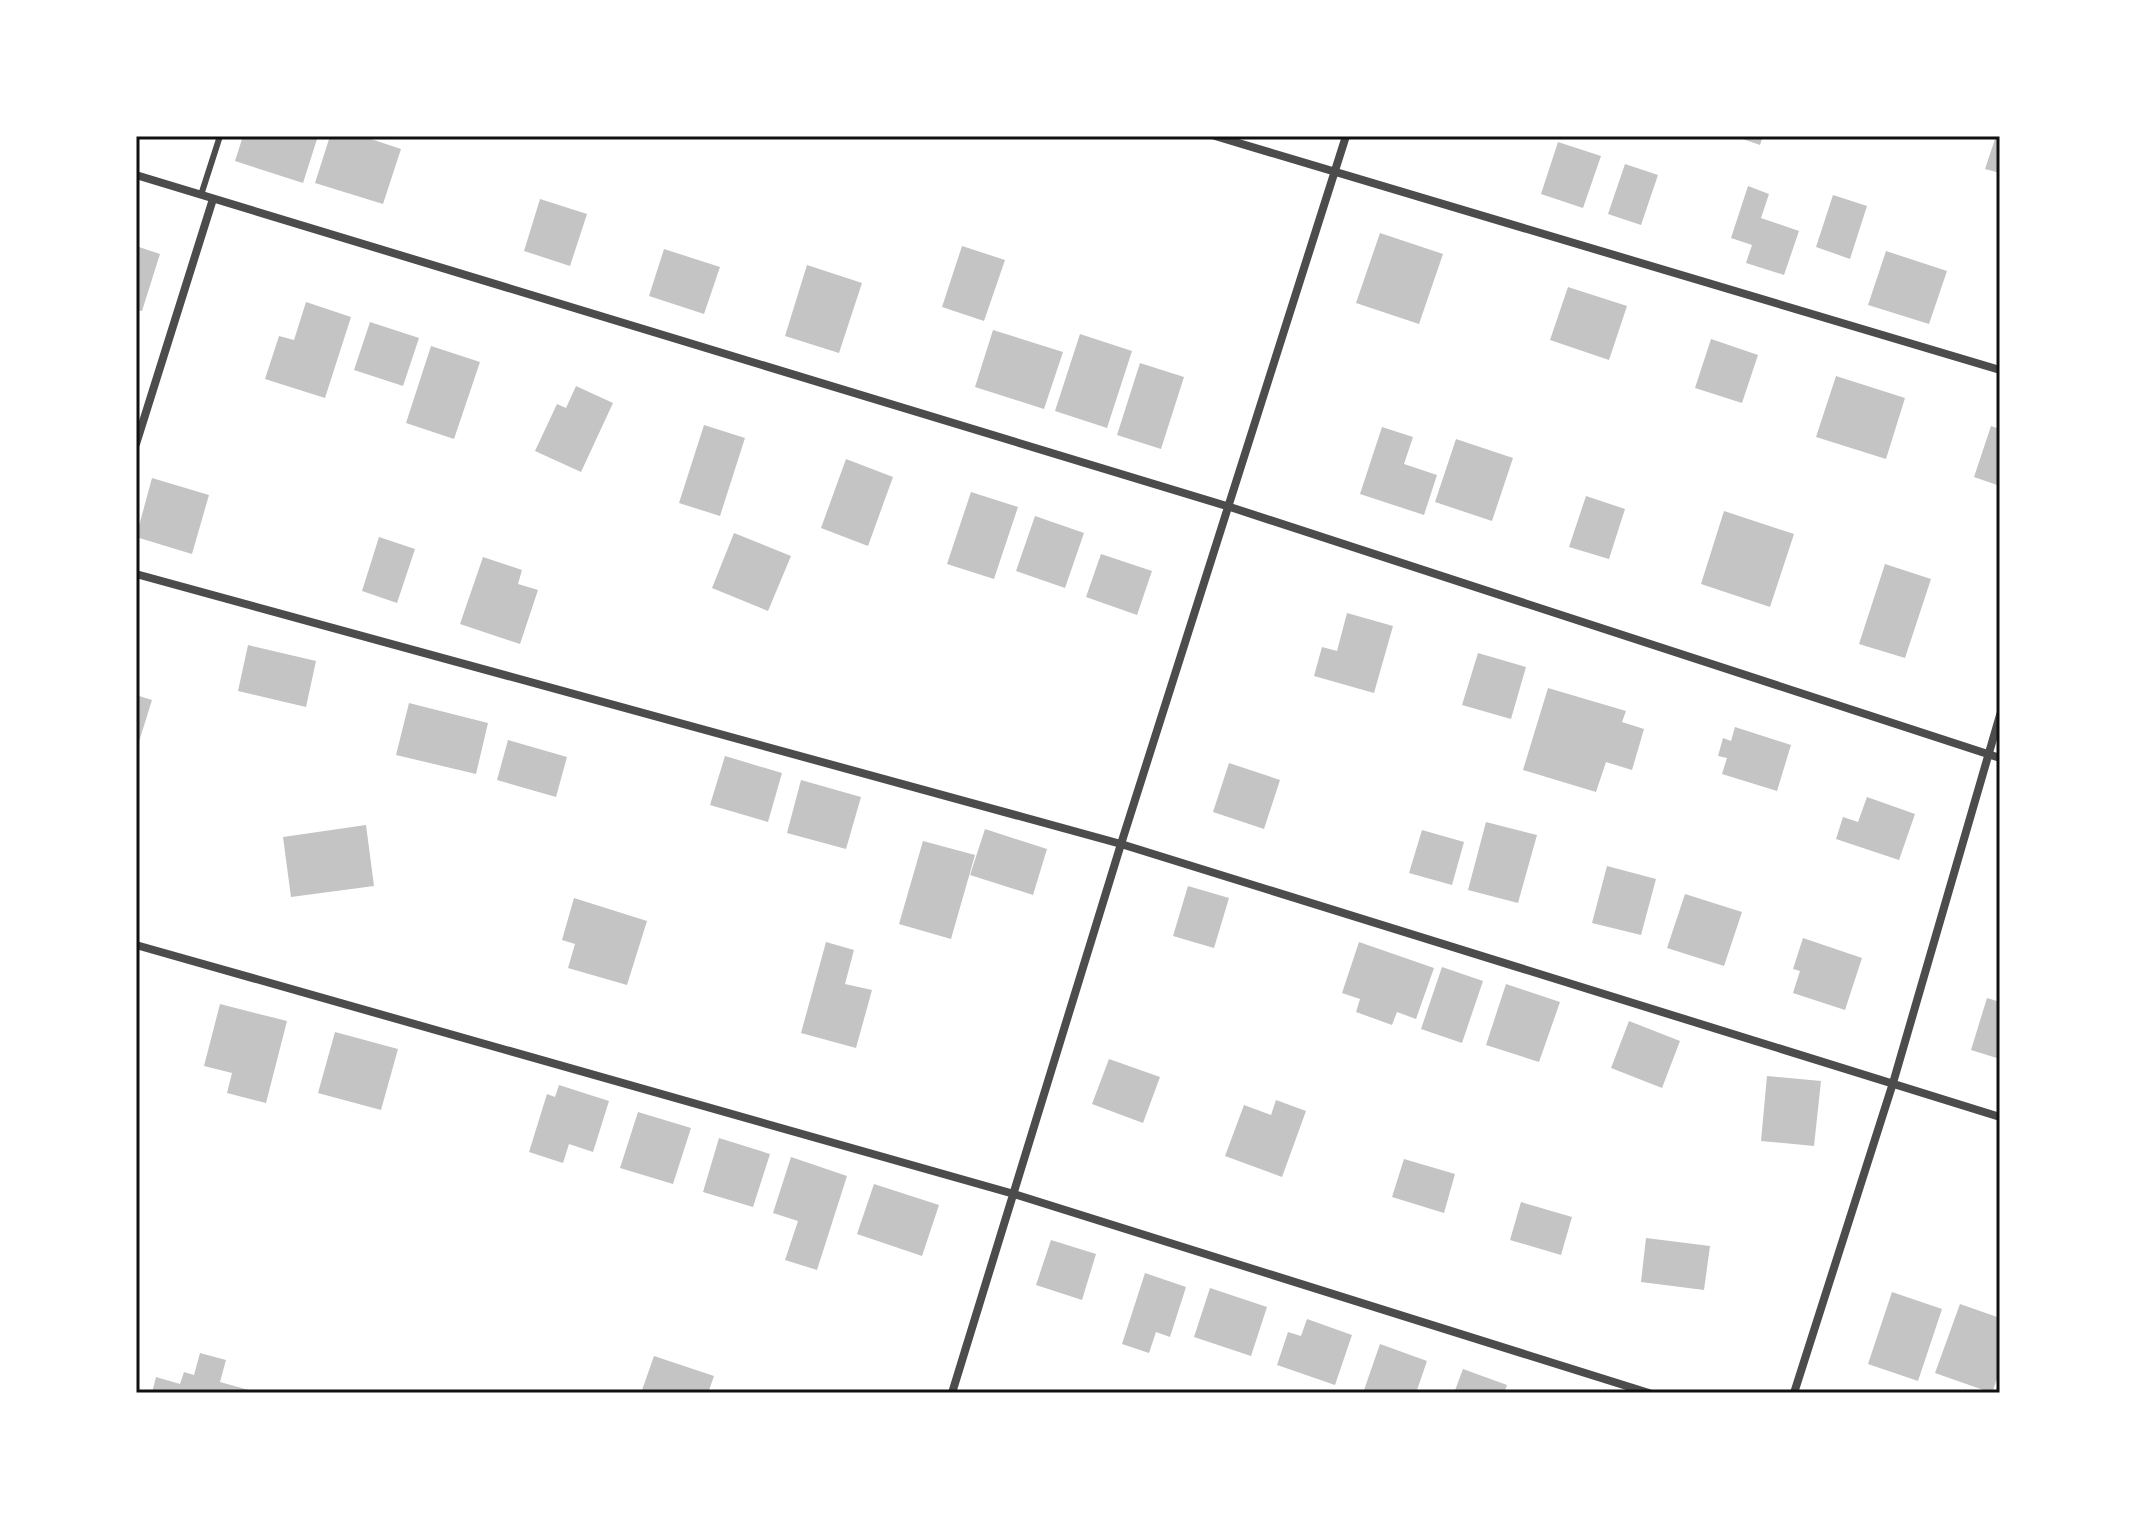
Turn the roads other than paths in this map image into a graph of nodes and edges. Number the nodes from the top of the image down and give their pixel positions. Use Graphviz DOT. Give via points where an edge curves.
graph roads {
  1 [pos="220,136"];
  2 [pos="1215,136"];
  3 [pos="1346,136"];
  4 [pos="1335,172"];
  5 [pos="136,175"];
  6 [pos="201,195"];
  7 [pos="213,199"];
  8 [pos="2000,370"];
  9 [pos="136,444"];
  10 [pos="1230,507"];
  11 [pos="136,574"];
  12 [pos="2000,715"];
  13 [pos="1988,754"];
  14 [pos="2000,758"];
  15 [pos="1121,844"];
  16 [pos="136,945"];
  17 [pos="1893,1083"];
  18 [pos="2000,1117"];
  19 [pos="1014,1194"];
  20 [pos="952,1393"];
  21 [pos="1649,1393"];
  22 [pos="1794,1393"];
  1 -- 6 [label="lane"];
  2 -- 4 [label="street"];
  3 -- 4 [label="street"];
  4 -- 8 [label="street"];
  4 -- 10 [label="street"];
  5 -- 6 [label="street"];
  6 -- 7 [label="street"];
  7 -- 9 [label="street"];
  7 -- 10 [label="street"];
  10 -- 13 [label="street"];
  10 -- 15 [label="street"];
  11 -- 15 [label="street"];
  12 -- 13 [label="street"];
  13 -- 14 [label="street"];
  13 -- 17 [label="street"];
  15 -- 17 [label="street"];
  15 -- 19 [label="street"];
  16 -- 19 [label="street"];
  17 -- 18 [label="street"];
  17 -- 22 [label="street"];
  19 -- 20 [label="street"];
  19 -- 21 [label="street"];
}
